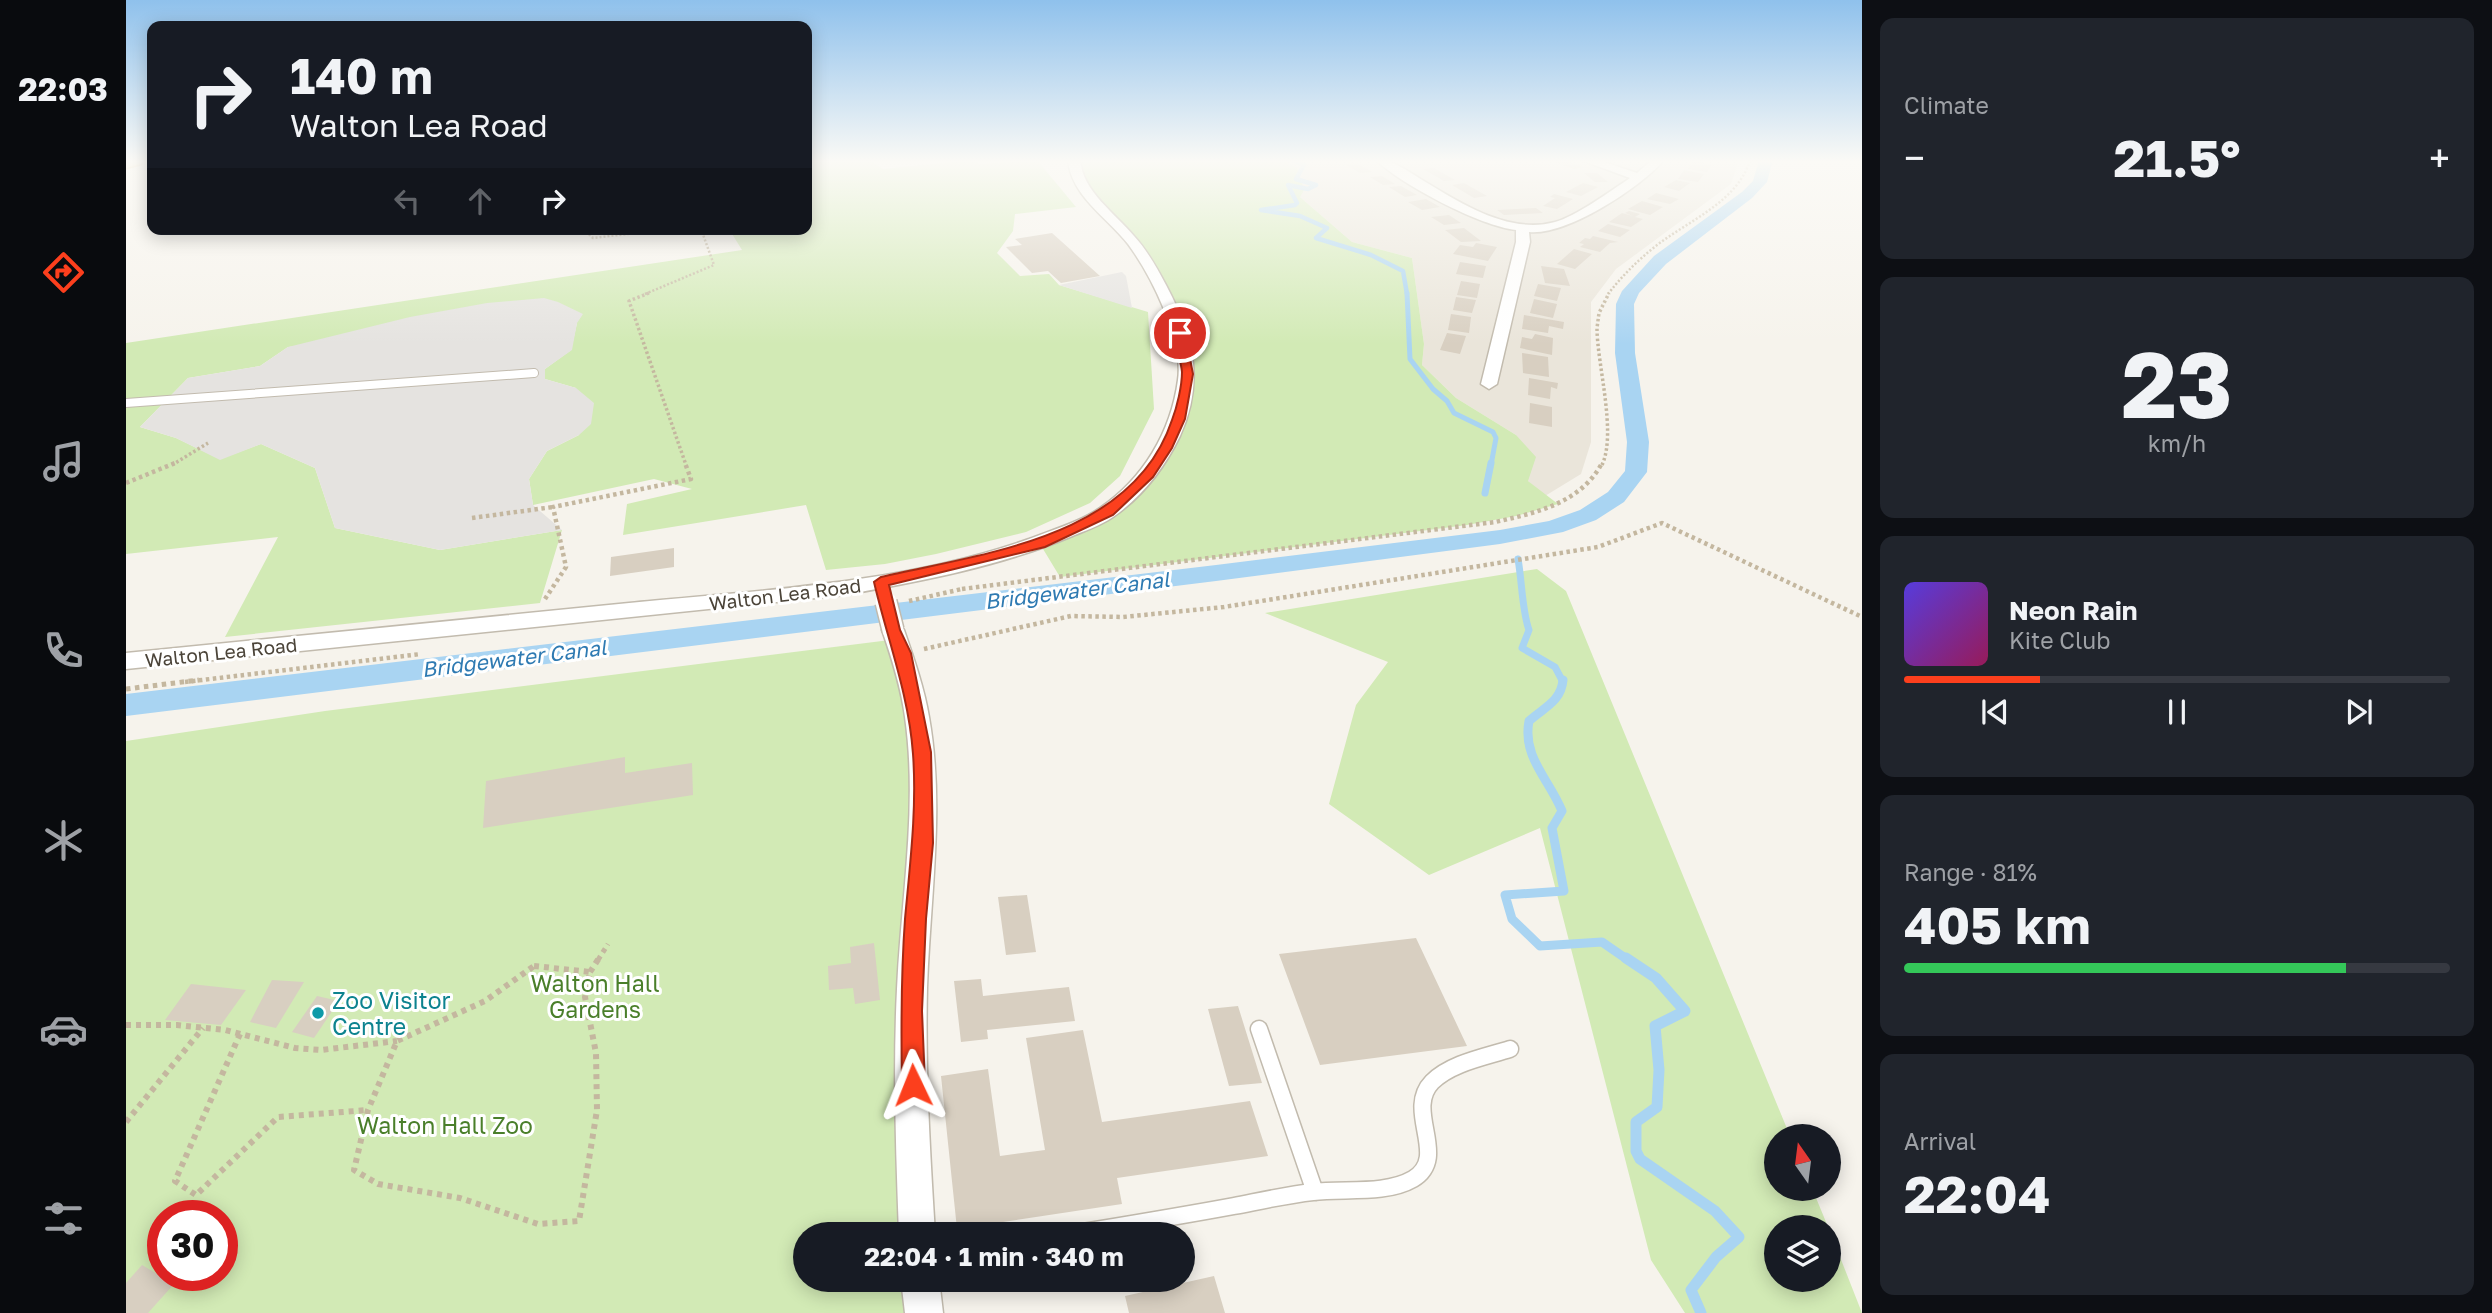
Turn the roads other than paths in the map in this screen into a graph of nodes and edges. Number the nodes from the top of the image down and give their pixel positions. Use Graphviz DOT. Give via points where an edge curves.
graph roads {
  1 [pos="1115,221"];
  2 [pos="1498,221"];
  3 [pos="1567,221"];
  4 [pos="1522,228"];
  5 [pos="534,373"];
  6 [pos="1489,384"];
  7 [pos="126,403"];
  8 [pos="884,592"];
  9 [pos="126,661"];
  10 [pos="1259,1029"];
  11 [pos="1510,1049"];
  12 [pos="1315,1192"];
  13 [pos="917,1222"];
  14 [pos="1141,1222"];
  15 [pos="922,1292"];
  16 [pos="924,1313"];
  1 -- 8 [label="street, Walton Lea Road" via="1147,264 1180,333 1188,374 1179,419 1166,448 1149,474 1108,512 1040,544"];
  2 -- 4 [label="street"];
  3 -- 4 [label="street"];
  4 -- 6 [label="street" via="1523,242"];
  5 -- 7 [label="lane"];
  8 -- 9 [label="street, Walton Lea Road" via="807,593"];
  8 -- 13 [label="street, bridge" via="903,653 922,752 923,843 911,1031"];
  10 -- 12 [label="lane"];
  11 -- 12 [label="lane" via="1450,1071 1423,1092 1420,1112 1428,1161 1408,1182"];
  12 -- 14 [label="lane"];
  15 -- 16 [label="street"];
}
